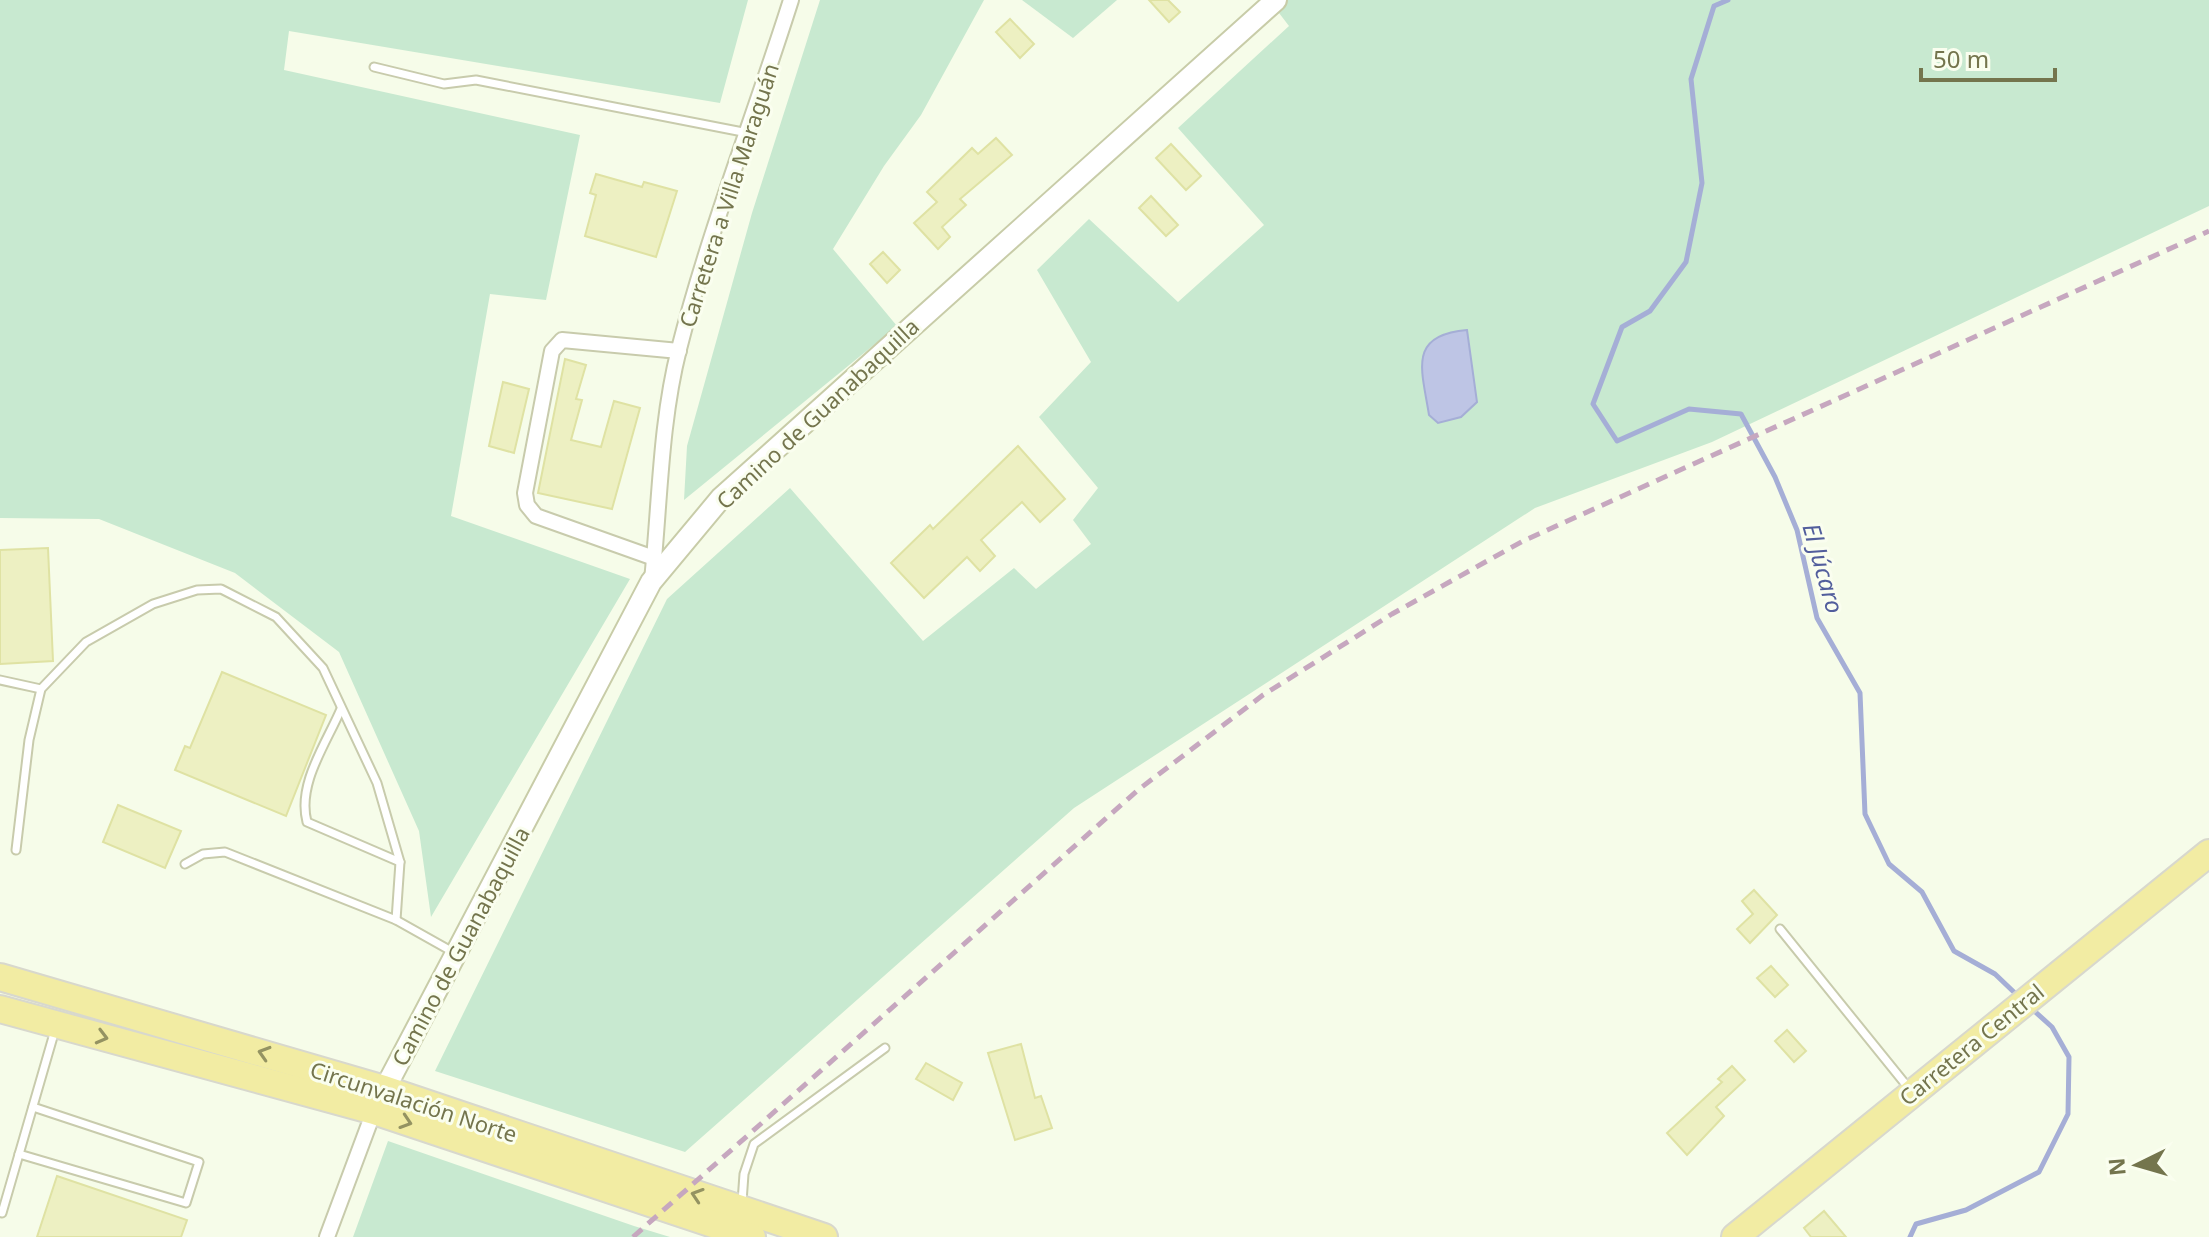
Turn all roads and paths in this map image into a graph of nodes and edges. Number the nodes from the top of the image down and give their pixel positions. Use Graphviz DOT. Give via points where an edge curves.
graph roads {
  1 [pos="791,0"];
  2 [pos="1276,0"];
  3 [pos="374,67"];
  4 [pos="749,133"];
  5 [pos="679,351"];
  6 [pos="654,558"];
  7 [pos="651,582"];
  8 [pos="0,680"];
  9 [pos="41,689"];
  10 [pos="341,709"];
  11 [pos="16,850"];
  12 [pos="2209,853"];
  13 [pos="400,862"];
  14 [pos="185,864"];
  15 [pos="396,920"];
  16 [pos="1780,929"];
  17 [pos="458,955"];
  18 [pos="0,977"];
  19 [pos="67,995"];
  20 [pos="0,1009"];
  21 [pos="57,1024"];
  22 [pos="885,1048"];
  23 [pos="1912,1092"];
  24 [pos="379,1100"];
  25 [pos="33,1107"];
  26 [pos="19,1154"];
  27 [pos="741,1210"];
  28 [pos="2,1213"];
  29 [pos="327,1237"];
  30 [pos="752,1237"];
  31 [pos="824,1237"];
  32 [pos="1735,1237"];
  1 -- 4 [label="street, Carretera a Villa Maraguán"];
  2 -- 7 [label="street, Camino de Guanabaquilla" via="721,498"];
  3 -- 4 [label="lane" via="444,84 476,80"];
  4 -- 5 [label="street, Carretera a Villa Maraguán" via="724,193"];
  5 -- 6 [label="street, Carretera a Villa Maraguán" via="665,423"];
  5 -- 6 [label="street" via="562,340 552,351 525,493 536,516"];
  6 -- 7 [label="street, Carretera a Villa Maraguán"];
  7 -- 17 [label="street, Camino de Guanabaquilla"];
  8 -- 9 [label="lane"];
  9 -- 10 [label="lane" via="86,642 153,604 197,590 221,589 276,617 323,668"];
  9 -- 11 [label="lane" via="29,740"];
  10 -- 13 [label="lane" via="377,783"];
  10 -- 13 [label="lane" via="306,787 307,822"];
  12 -- 23 [label="highway, Carretera Central"];
  13 -- 15 [label="lane"];
  14 -- 15 [label="lane" via="203,854 225,852"];
  15 -- 17 [label="lane"];
  16 -- 23 [label="lane"];
  17 -- 24 [label="street, Camino de Guanabaquilla"];
  18 -- 19 [label="highway, Circunvalación Norte"];
  19 -- 21 [label="highway"];
  24 -- 19 [label="highway, Circunvalación Norte, one-way"];
  20 -- 21 [label="highway, Circunvalación Norte"];
  21 -- 24 [label="highway, Circunvalación Norte, one-way"];
  21 -- 25 [label="lane"];
  22 -- 27 [label="lane" via="754,1144 744,1174"];
  23 -- 32 [label="highway, Carretera Central"];
  27 -- 24 [label="highway, Circunvalación Norte, one-way"];
  24 -- 29 [label="street, Camino de Guanabaquilla"];
  24 -- 30 [label="highway, Circunvalación Norte, one-way"];
  25 -- 26 [label="lane"];
  25 -- 26 [label="lane" via="199,1162 186,1203"];
  26 -- 28 [label="lane"];
  27 -- 31 [label="highway, Circunvalación Norte"];
}
